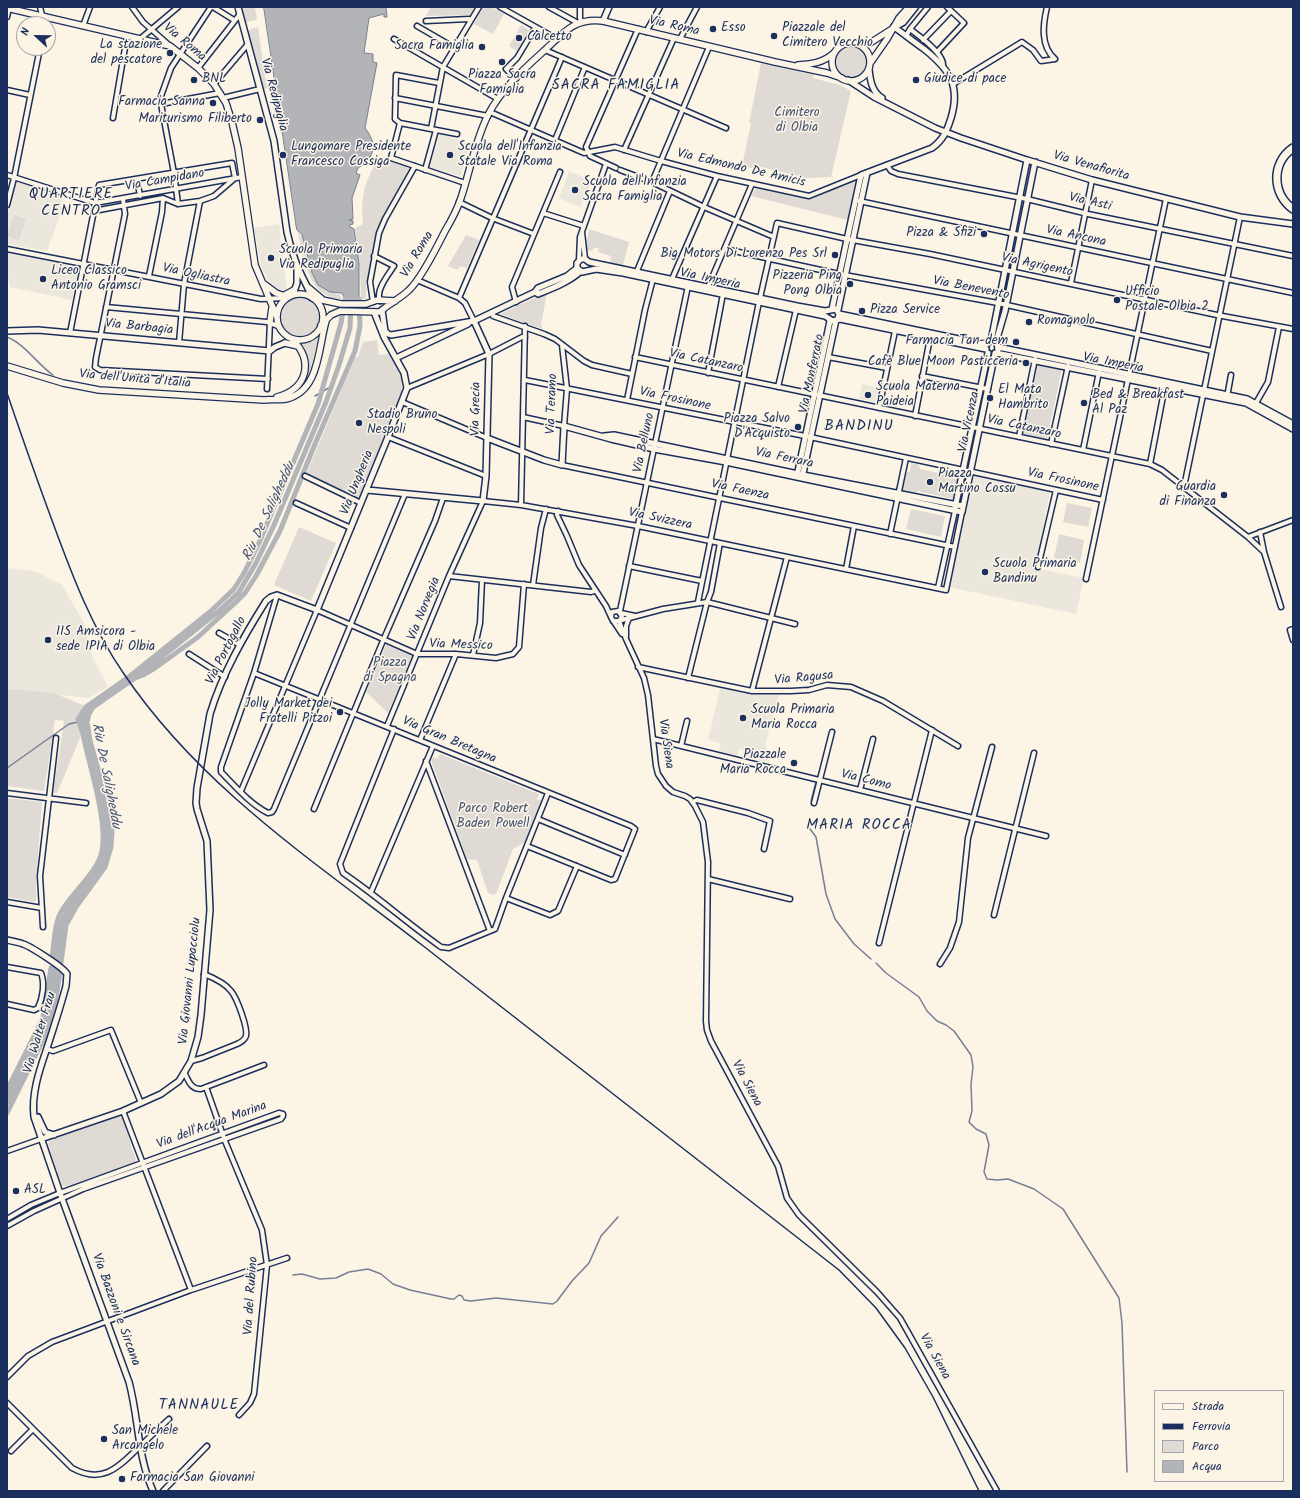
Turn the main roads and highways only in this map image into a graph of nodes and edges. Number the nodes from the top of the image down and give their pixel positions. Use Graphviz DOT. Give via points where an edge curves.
graph roads {
  1 [pos="908,7"];
  2 [pos="915,7"];
  3 [pos="8,8"];
  4 [pos="894,27"];
  5 [pos="858,44"];
  6 [pos="836,51"];
  7 [pos="792,66"];
  8 [pos="869,67"];
  9 [pos="842,78"];
  10 [pos="1293,148"];
  11 [pos="1293,209"];
  12 [pos="262,282"];
  13 [pos="309,288"];
  14 [pos="290,294"];
  15 [pos="312,298"];
  16 [pos="323,301"];
  17 [pos="380,301"];
  18 [pos="395,301"];
  19 [pos="373,302"];
  20 [pos="272,306"];
  21 [pos="382,309"];
  22 [pos="374,312"];
  23 [pos="276,317"];
  24 [pos="270,322"];
  25 [pos="322,328"];
  26 [pos="292,339"];
  27 [pos="299,346"];
  28 [pos="7,366"];
  29 [pos="264,400"];
  1 -- 4 [label="main road"];
  2 -- 4 [label="main road" via="903,22"];
  3 -- 12 [label="main road, Via Roma" via="170,46 214,84 222,96 236,135 255,265"];
  4 -- 5 [label="main road" via="870,43"];
  4 -- 8 [label="main road"];
  5 -- 6 [label="main road" via="848,43"];
  5 -- 8 [label="main road" via="868,52"];
  6 -- 7 [label="main road" via="813,64"];
  6 -- 9 [label="main road" via="833,66"];
  7 -- 9 [label="main road, Via Roma"];
  7 -- 18 [label="main road, Via Roma" via="603,21 590,20 570,28 498,99 479,138 459,202 446,231 417,280"];
  8 -- 9 [label="main road" via="858,79"];
  10 -- 11 [label="highway" via="1280,163 1277,175 1280,194"];
  12 -- 14 [label="main road" via="276,293"];
  12 -- 20 [label="main road, Via Roma"];
  13 -- 16 [label="main road"];
  14 -- 15 [label="main road" via="303,294"];
  14 -- 23 [label="main road" via="281,304"];
  15 -- 16 [label="main road"];
  15 -- 25 [label="main road" via="322,310"];
  16 -- 19 [label="main road" via="341,304"];
  17 -- 18 [label="main road"];
  17 -- 19 [label="main road"];
  17 -- 21 [label="main road"];
  18 -- 21 [label="main road, Via Roma"];
  19 -- 22 [label="main road" via="371,308"];
  20 -- 23 [label="main road, Via Roma"];
  20 -- 24 [label="main road"];
  21 -- 22 [label="main road"];
  22 -- 25 [label="main road" via="340,311 331,315"];
  23 -- 26 [label="main road" via="278,326"];
  25 -- 26 [label="main road" via="310,338"];
  25 -- 29 [label="main road, Via dell'Unità d'Italia" via="312,377 305,389 284,399"];
  26 -- 27 [label="main road, Via dell'Unità d'Italia"];
  26 -- 27 [label="main road" via="285,343"];
  27 -- 29 [label="main road, Via dell'Unità d'Italia" via="305,364 303,376 297,386 289,393"];
  28 -- 29 [label="main road, Via dell'Unità d'Italia" via="63,383 99,390"];
}
